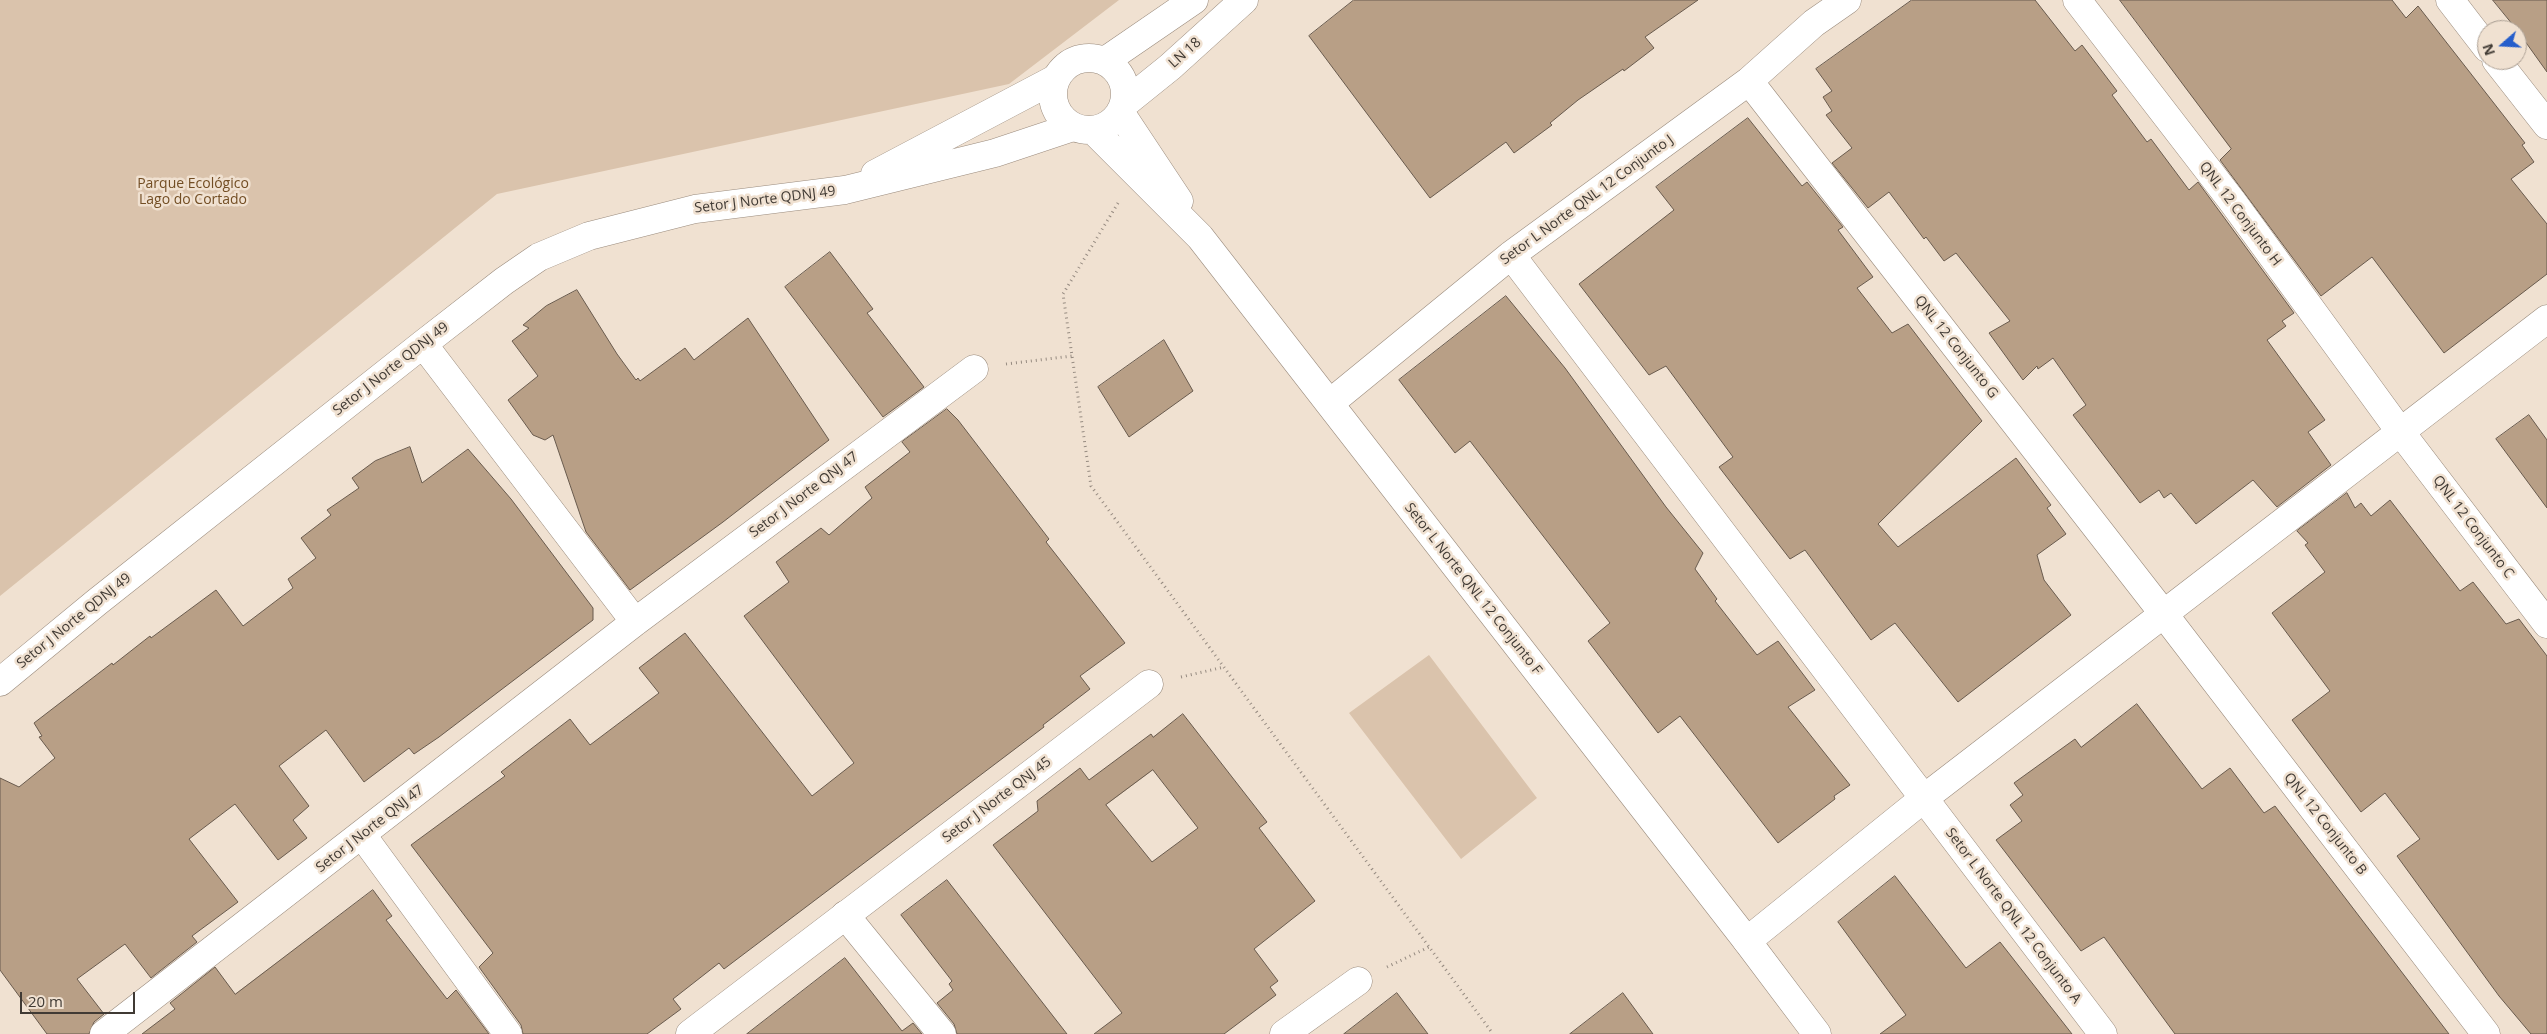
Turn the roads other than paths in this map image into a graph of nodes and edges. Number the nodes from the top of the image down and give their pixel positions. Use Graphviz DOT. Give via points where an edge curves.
graph roads {
  1 [pos="1194,0"];
  2 [pos="1244,0"];
  3 [pos="1846,0"];
  4 [pos="2077,0"];
  5 [pos="2450,0"];
  6 [pos="2477,35"];
  7 [pos="1105,61"];
  8 [pos="2504,70"];
  9 [pos="1055,78"];
  10 [pos="1749,81"];
  11 [pos="1122,108"];
  12 [pos="2547,125"];
  13 [pos="1083,129"];
  14 [pos="846,190"];
  15 [pos="1200,237"];
  16 [pos="1512,255"];
  17 [pos="2547,319"];
  18 [pos="423,344"];
  19 [pos="974,369"];
  20 [pos="1330,403"];
  21 [pos="2399,430"];
  22 [pos="2163,613"];
  23 [pos="634,622"];
  24 [pos="2547,624"];
  25 [pos="0,682"];
  26 [pos="1149,684"];
  27 [pos="1923,799"];
  28 [pos="362,835"];
  29 [pos="846,915"];
  30 [pos="1747,940"];
  31 [pos="1358,981"];
  32 [pos="104,1034"];
  33 [pos="508,1034"];
  34 [pos="690,1034"];
  35 [pos="942,1034"];
  36 [pos="1284,1034"];
  37 [pos="1817,1034"];
  38 [pos="2103,1034"];
  39 [pos="2486,1034"];
  1 -- 7 [label="street"];
  2 -- 11 [label="street, LN 18"];
  3 -- 10 [label="street, Setor L Norte QNL 12 Conjunto J" via="1814,23"];
  4 -- 21 [label="street, QNL 12 Conjunto H" via="2232,201"];
  5 -- 6 [label="street"];
  7 -- 9 [label="street" via="1091,57 1076,59 1064,66"];
  7 -- 11 [label="street" via="1118,72 1125,87"];
  8 -- 12 [label="street"];
  9 -- 13 [label="street" via="1054,106 1062,119"];
  9 -- 14 [label="street"];
  10 -- 16 [label="street, Setor L Norte QNL 12 Conjunto J"];
  10 -- 22 [label="street, QNL 12 Conjunto G"];
  11 -- 13 [label="street" via="1108,125"];
  11 -- 15 [label="street"];
  13 -- 14 [label="street"];
  13 -- 15 [label="street" via="1136,172"];
  14 -- 18 [label="street, Setor J Norte QDNJ 49" via="695,209 590,236 539,257"];
  15 -- 20 [label="street, Setor L Norte QNL 12 Conjunto F"];
  16 -- 20 [label="street, Setor L Norte QNL 12 Conjunto J"];
  16 -- 27 [label="street"];
  17 -- 21 [label="street"];
  18 -- 23 [label="street"];
  18 -- 25 [label="street, Setor J Norte QDNJ 49"];
  19 -- 23 [label="street, Setor J Norte QNJ 47"];
  20 -- 30 [label="street, Setor L Norte QNL 12 Conjunto F"];
  21 -- 22 [label="street"];
  21 -- 24 [label="street, QNL 12 Conjunto C"];
  22 -- 27 [label="street"];
  22 -- 39 [label="street, QNL 12 Conjunto B"];
  23 -- 28 [label="street, Setor J Norte QNJ 47"];
  26 -- 29 [label="street, Setor J Norte QNJ 45"];
  27 -- 30 [label="street"];
  27 -- 38 [label="street, Setor L Norte QNL 12 Conjunto A"];
  28 -- 32 [label="street, Setor J Norte QNJ 47"];
  28 -- 33 [label="street"];
  29 -- 34 [label="street, Setor J Norte QNJ 45"];
  29 -- 35 [label="street"];
  30 -- 37 [label="street"];
  31 -- 36 [label="street"];
}
